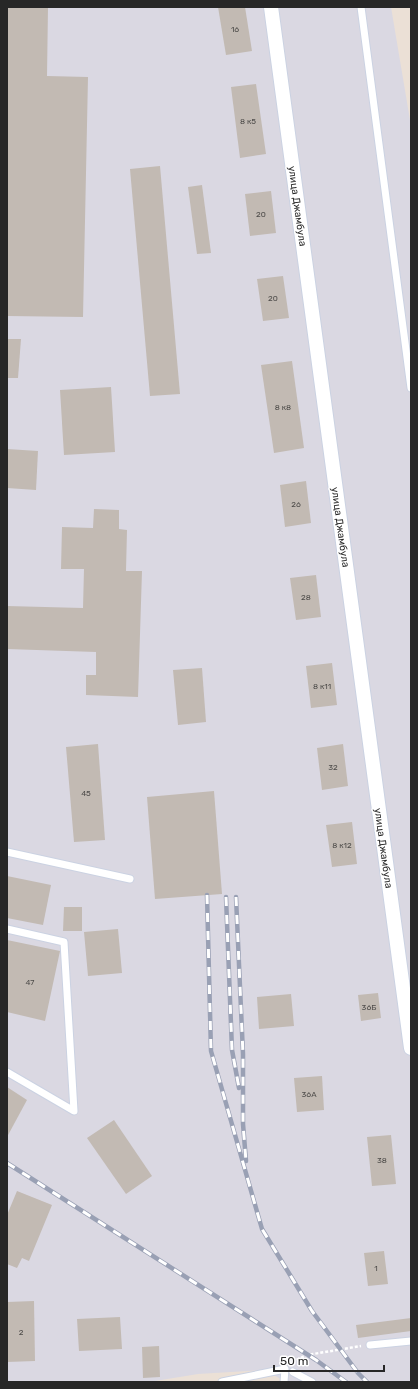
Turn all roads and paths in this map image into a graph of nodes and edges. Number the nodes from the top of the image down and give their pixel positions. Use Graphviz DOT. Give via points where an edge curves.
graph roads {
  1 [pos="271,7"];
  2 [pos="361,7"];
  3 [pos="411,388"];
  4 [pos="7,852"];
  5 [pos="130,880"];
  6 [pos="7,929"];
  7 [pos="411,1048"];
  8 [pos="7,1072"];
  9 [pos="411,1341"];
  10 [pos="370,1345"];
  11 [pos="284,1369"];
  12 [pos="293,1372"];
  13 [pos="222,1382"];
  14 [pos="284,1382"];
  15 [pos="312,1382"];
  1 -- 7 [label="street, улица Джамбула"];
  2 -- 3 [label="lane"];
  4 -- 5 [label="lane"];
  6 -- 8 [label="lane" via="64,942 74,1111"];
  9 -- 10 [label="lane"];
  10 -- 11 [label="path" via="301,1356"];
  11 -- 13 [label="lane"];
  11 -- 14 [label="lane"];
  12 -- 15 [label="lane"];
}
